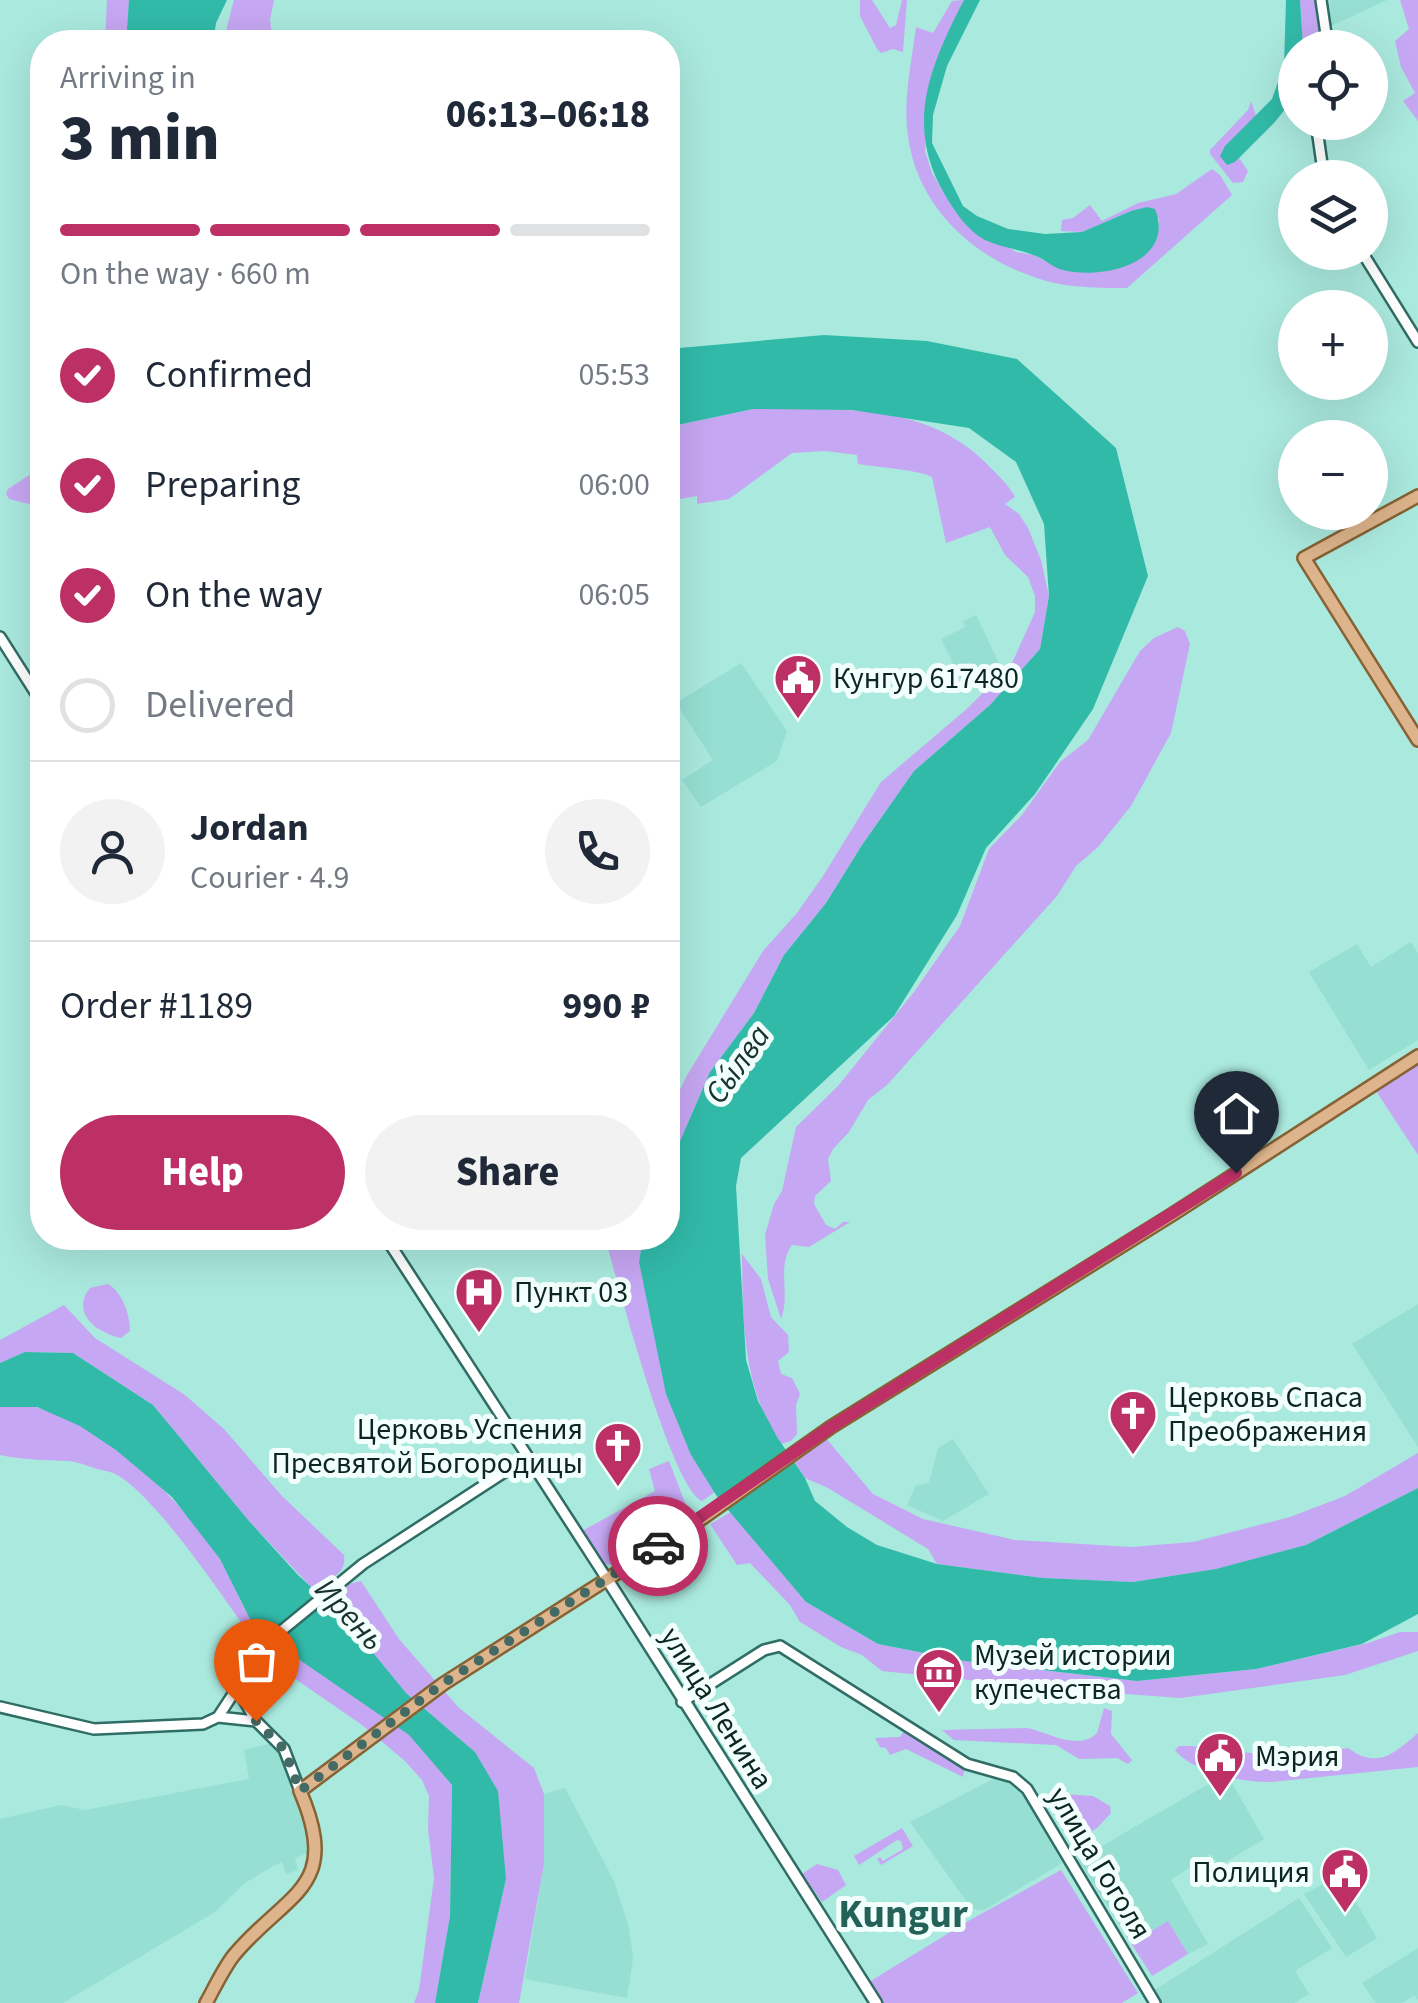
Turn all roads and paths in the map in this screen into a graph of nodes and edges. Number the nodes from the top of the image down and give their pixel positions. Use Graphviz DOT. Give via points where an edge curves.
graph roads {
  1 [pos="1322,0"];
  2 [pos="1326,30"];
  3 [pos="1373,270"];
  4 [pos="1418,342"];
  5 [pos="1418,496"];
  6 [pos="0,638"];
  7 [pos="30,684"];
  8 [pos="1418,740"];
  9 [pos="1418,1056"];
  10 [pos="394,1250"];
  11 [pos="526,1458"];
  12 [pos="607,1579"];
  13 [pos="237,1688"];
  14 [pos="682,1702"];
  15 [pos="0,1707"];
  16 [pos="218,1717"];
  17 [pos="256,1721"];
  18 [pos="300,1791"];
  19 [pos="206,2003"];
  20 [pos="876,2003"];
  21 [pos="1155,2003"];
  1 -- 2 [label="street"];
  3 -- 4 [label="street"];
  5 -- 8 [label="main road" via="1304,558"];
  6 -- 7 [label="street"];
  9 -- 12 [label="main road"];
  10 -- 11 [label="street, улица Ленина"];
  11 -- 12 [label="street, улица Ленина"];
  11 -- 13 [label="street" via="363,1564 247,1659"];
  12 -- 14 [label="main road, улица Ленина"];
  12 -- 18 [label="main road" via="442,1684"];
  13 -- 16 [label="street"];
  13 -- 17 [label="street"];
  14 -- 20 [label="main road, улица Ленина"];
  14 -- 21 [label="street, улица Гоголя" via="780,1646 966,1764 1013,1777 1027,1788"];
  15 -- 16 [label="street" via="94,1729 203,1724"];
  16 -- 17 [label="street"];
  17 -- 18 [label="street" via="284,1749"];
  18 -- 19 [label="main road" via="315,1833 313,1870 298,1895 231,1959"];
}
